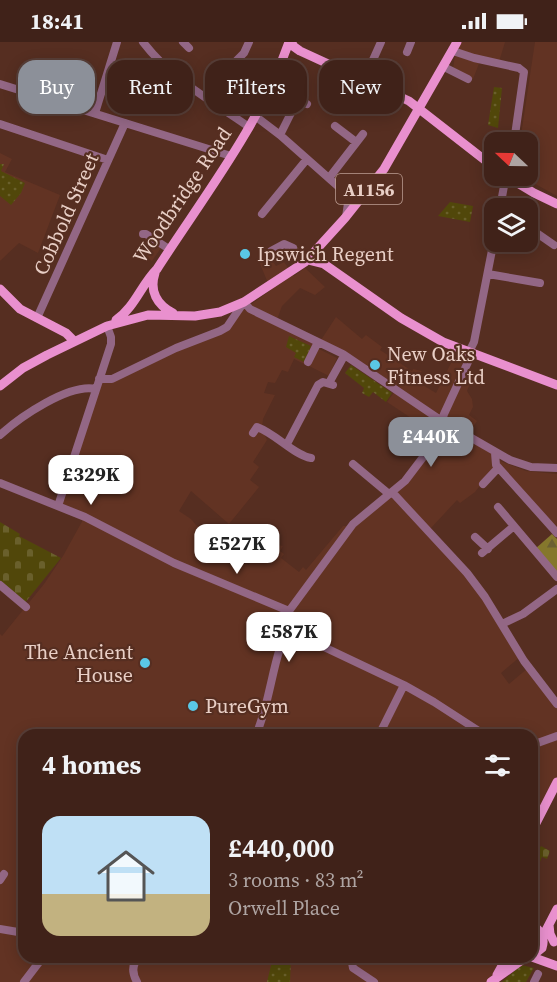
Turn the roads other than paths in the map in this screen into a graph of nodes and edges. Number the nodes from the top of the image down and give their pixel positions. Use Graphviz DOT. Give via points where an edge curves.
graph roads {
  1 [pos="117,42"];
  2 [pos="143,42"];
  3 [pos="249,42"];
  4 [pos="291,42"];
  5 [pos="381,42"];
  6 [pos="411,42"];
  7 [pos="455,46"];
  8 [pos="300,51"];
  9 [pos="407,52"];
  10 [pos="237,60"];
  11 [pos="283,60"];
  12 [pos="284,60"];
  13 [pos="319,60"];
  14 [pos="373,60"];
  15 [pos="444,67"];
  16 [pos="468,79"];
  17 [pos="0,84"];
  18 [pos="18,89"];
  19 [pos="205,96"];
  20 [pos="403,98"];
  21 [pos="418,108"];
  22 [pos="95,112"];
  23 [pos="230,114"];
  24 [pos="291,114"];
  25 [pos="255,116"];
  26 [pos="124,123"];
  27 [pos="0,124"];
  28 [pos="335,126"];
  29 [pos="249,127"];
  30 [pos="516,132"];
  31 [pos="363,134"];
  32 [pos="280,135"];
  33 [pos="356,142"];
  34 [pos="231,156"];
  35 [pos="307,159"];
  36 [pos="484,159"];
  37 [pos="108,160"];
  38 [pos="329,178"];
  39 [pos="372,186"];
  40 [pos="522,186"];
  41 [pos="349,196"];
  42 [pos="557,204"];
  43 [pos="262,214"];
  44 [pos="345,218"];
  45 [pos="143,234"];
  46 [pos="538,234"];
  47 [pos="554,245"];
  48 [pos="292,248"];
  49 [pos="170,249"];
  50 [pos="271,251"];
  51 [pos="492,252"];
  52 [pos="304,259"];
  53 [pos="157,269"];
  54 [pos="488,274"];
  55 [pos="540,283"];
  56 [pos="1,293"];
  57 [pos="244,302"];
  58 [pos="175,314"];
  59 [pos="37,318"];
  60 [pos="107,326"];
  61 [pos="74,341"];
  62 [pos="318,342"];
  63 [pos="469,352"];
  64 [pos="344,356"];
  65 [pos="309,362"];
  66 [pos="99,379"];
  67 [pos="557,385"];
  68 [pos="0,386"];
  69 [pos="96,389"];
  70 [pos="442,421"];
  71 [pos="253,433"];
  72 [pos="0,435"];
  73 [pos="287,444"];
  74 [pos="495,453"];
  75 [pos="311,458"];
  76 [pos="353,464"];
  77 [pos="498,468"];
  78 [pos="557,468"];
  79 [pos="0,483"];
  80 [pos="483,484"];
  81 [pos="390,493"];
  82 [pos="58,506"];
  83 [pos="498,507"];
  84 [pos="514,526"];
  85 [pos="557,533"];
  86 [pos="475,537"];
  87 [pos="557,578"];
  88 [pos="0,585"];
  89 [pos="557,590"];
  90 [pos="26,607"];
  91 [pos="289,615"];
  92 [pos="502,624"];
  93 [pos="404,685"];
  94 [pos="557,704"];
  95 [pos="258,729"];
  96 [pos="381,729"];
  97 [pos="476,729"];
  98 [pos="557,736"];
  99 [pos="538,743"];
  100 [pos="557,782"];
  101 [pos="538,812"];
  102 [pos="557,909"];
  103 [pos="550,923"];
  104 [pos="0,929"];
  105 [pos="538,930"];
  106 [pos="18,932"];
  107 [pos="543,937"];
  108 [pos="556,943"];
  109 [pos="538,951"];
  110 [pos="538,958"];
  111 [pos="38,963"];
  112 [pos="134,963"];
  113 [pos="352,963"];
  114 [pos="503,963"];
  115 [pos="518,963"];
  116 [pos="557,966"];
  117 [pos="492,981"];
  118 [pos="24,982"];
  119 [pos="137,982"];
  120 [pos="374,982"];
  1 -- 22 [label="street"];
  2 -- 19 [label="street" via="164,67"];
  3 -- 10 [label="street"];
  4 -- 8 [label="main road"];
  4 -- 11 [label="main road, Woodbridge Road"];
  5 -- 14 [label="street"];
  6 -- 9 [label="street"];
  7 -- 15 [label="main road"];
  7 -- 30 [label="street" via="474,58 519,68 525,75"];
  8 -- 12 [label="main road" via="288,54"];
  8 -- 13 [label="main road"];
  15 -- 16 [label="street"];
  15 -- 21 [label="main road"];
  17 -- 18 [label="street"];
  20 -- 21 [label="main road"];
  21 -- 36 [label="main road"];
  21 -- 39 [label="main road, A1156"];
  22 -- 26 [label="street"];
  23 -- 29 [label="street"];
  24 -- 32 [label="street"];
  25 -- 29 [label="main road, Woodbridge Road"];
  25 -- 32 [label="street"];
  26 -- 34 [label="street"];
  26 -- 37 [label="street, Cobbold Street"];
  27 -- 37 [label="street"];
  28 -- 33 [label="street"];
  29 -- 34 [label="main road, Woodbridge Road / A1156"];
  31 -- 33 [label="street"];
  32 -- 35 [label="street"];
  33 -- 38 [label="street"];
  34 -- 49 [label="main road, Woodbridge Road / A1156"];
  35 -- 38 [label="street"];
  35 -- 43 [label="street"];
  37 -- 59 [label="street, Cobbold Street"];
  38 -- 41 [label="street"];
  39 -- 41 [label="street"];
  39 -- 44 [label="main road, A1156"];
  40 -- 42 [label="main road"];
  41 -- 44 [label="street"];
  44 -- 52 [label="main road, A1156"];
  45 -- 49 [label="street"];
  46 -- 47 [label="street"];
  48 -- 50 [label="street" via="284,244"];
  49 -- 53 [label="main road, Woodbridge Road / A1156"];
  51 -- 54 [label="street"];
  52 -- 57 [label="main road, A1156"];
  52 -- 63 [label="main road" via="324,264 417,328"];
  53 -- 58 [label="main road" via="152,282 154,293 161,306"];
  53 -- 60 [label="main road, Woodbridge Road / A1156" via="127,312"];
  54 -- 55 [label="street"];
  54 -- 63 [label="street"];
  56 -- 59 [label="main road"];
  57 -- 58 [label="main road, A1156" via="209,314"];
  57 -- 62 [label="street" via="250,309"];
  57 -- 66 [label="street" via="220,331 112,379"];
  58 -- 60 [label="main road, A1156" via="148,315"];
  59 -- 61 [label="main road"];
  60 -- 61 [label="main road, A1156"];
  60 -- 66 [label="street" via="112,341"];
  61 -- 68 [label="main road, A1156" via="23,368"];
  62 -- 64 [label="street"];
  62 -- 65 [label="street"];
  63 -- 67 [label="main road"];
  63 -- 70 [label="street"];
  64 -- 70 [label="street"];
  64 -- 73 [label="street" via="331,384 318,385"];
  66 -- 69 [label="street"];
  69 -- 72 [label="street" via="83,388 46,403 19,418"];
  69 -- 82 [label="street"];
  70 -- 74 [label="street"];
  70 -- 81 [label="street" via="421,461"];
  71 -- 73 [label="street" via="257,427"];
  73 -- 75 [label="street"];
  74 -- 77 [label="street"];
  74 -- 78 [label="street" via="518,464"];
  76 -- 81 [label="street"];
  77 -- 80 [label="street"];
  77 -- 85 [label="street"];
  79 -- 82 [label="street"];
  81 -- 91 [label="street" via="353,524"];
  81 -- 92 [label="street" via="467,573"];
  82 -- 91 [label="street"];
  83 -- 84 [label="street"];
  84 -- 86 [label="street" via="485,551"];
  84 -- 87 [label="street"];
  88 -- 90 [label="street"];
  89 -- 92 [label="street"];
  91 -- 93 [label="street" via="333,652"];
  91 -- 95 [label="street"];
  92 -- 94 [label="street"];
  93 -- 96 [label="street"];
  93 -- 97 [label="street"];
  98 -- 99 [label="street"];
  100 -- 101 [label="main road"];
  102 -- 103 [label="main road"];
  103 -- 107 [label="main road"];
  103 -- 108 [label="main road" via="550,934"];
  104 -- 106 [label="street"];
  105 -- 107 [label="main road"];
  107 -- 108 [label="main road"];
  107 -- 109 [label="main road"];
  110 -- 116 [label="main road"];
  111 -- 118 [label="street"];
  112 -- 119 [label="street"];
  113 -- 120 [label="street" via="353,968"];
  114 -- 117 [label="main road"];
  115 -- 117 [label="main road"];
}
